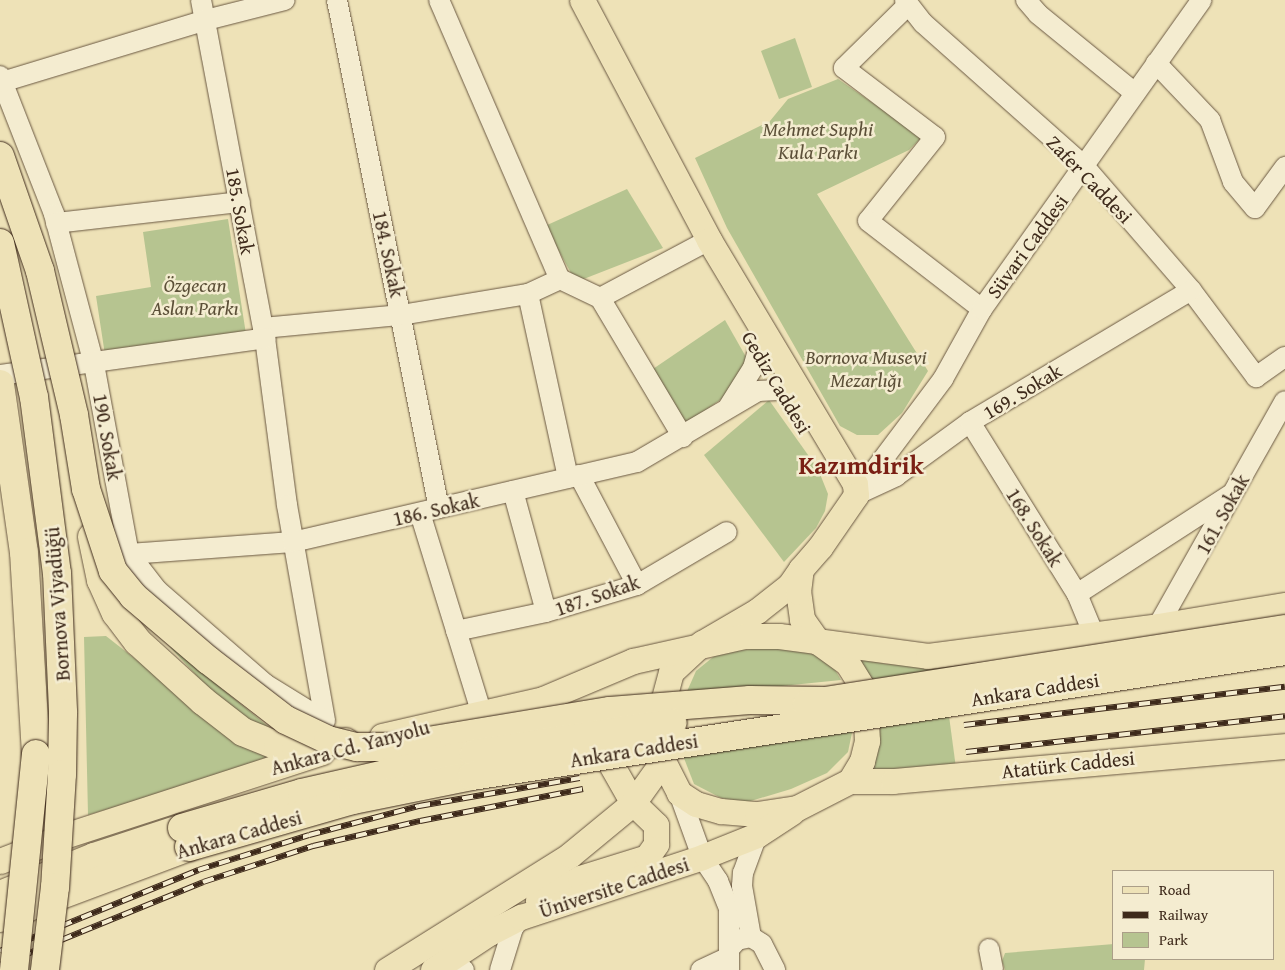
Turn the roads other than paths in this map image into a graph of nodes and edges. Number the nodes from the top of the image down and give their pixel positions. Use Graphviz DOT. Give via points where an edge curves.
graph roads {
  1 [pos="201,0"];
  2 [pos="285,0"];
  3 [pos="337,0"];
  4 [pos="439,0"];
  5 [pos="564,0"];
  6 [pos="582,0"];
  7 [pos="1026,0"];
  8 [pos="1202,0"];
  9 [pos="906,3"];
  10 [pos="206,20"];
  11 [pos="1156,63"];
  12 [pos="1,79"];
  13 [pos="1135,93"];
  14 [pos="0,156"];
  15 [pos="1084,166"];
  16 [pos="1285,167"];
  17 [pos="240,202"];
  18 [pos="56,223"];
  19 [pos="0,243"];
  20 [pos="698,246"];
  21 [pos="560,279"];
  22 [pos="1191,290"];
  23 [pos="528,294"];
  24 [pos="600,298"];
  25 [pos="982,309"];
  26 [pos="401,316"];
  27 [pos="264,333"];
  28 [pos="758,351"];
  29 [pos="1285,357"];
  30 [pos="94,364"];
  31 [pos="0,375"];
  32 [pos="0,384"];
  33 [pos="778,390"];
  34 [pos="1285,401"];
  35 [pos="728,408"];
  36 [pos="970,422"];
  37 [pos="683,437"];
  38 [pos="574,476"];
  39 [pos="86,490"];
  40 [pos="513,491"];
  41 [pos="1234,493"];
  42 [pos="849,504"];
  43 [pos="440,508"];
  44 [pos="420,513"];
  45 [pos="727,532"];
  46 [pos="293,542"];
  47 [pos="129,554"];
  48 [pos="801,570"];
  49 [pos="636,585"];
  50 [pos="1077,594"];
  51 [pos="1285,605"];
  52 [pos="546,612"];
  53 [pos="1158,626"];
  54 [pos="1285,629"];
  55 [pos="456,631"];
  56 [pos="1094,635"];
  57 [pos="818,642"];
  58 [pos="702,643"];
  59 [pos="1285,651"];
  60 [pos="543,700"];
  61 [pos="825,701"];
  62 [pos="482,715"];
  63 [pos="324,721"];
  64 [pos="365,740"];
  65 [pos="1285,746"];
  66 [pos="664,761"];
  67 [pos="850,781"];
  68 [pos="678,793"];
  69 [pos="627,808"];
  70 [pos="797,808"];
  71 [pos="757,835"];
  72 [pos="186,837"];
  73 [pos="702,858"];
  74 [pos="0,860"];
  75 [pos="0,895"];
  76 [pos="521,917"];
  77 [pos="10,925"];
  78 [pos="751,938"];
  79 [pos="989,949"];
  80 [pos="728,959"];
  81 [pos="434,969"];
  82 [pos="777,969"];
  83 [pos="10,970"];
  84 [pos="14,970"];
  85 [pos="45,970"];
  86 [pos="387,970"];
  87 [pos="464,970"];
  88 [pos="500,970"];
  89 [pos="701,970"];
  90 [pos="993,970"];
  1 -- 10 [label="street, 185. Sokak"];
  2 -- 10 [label="street"];
  3 -- 26 [label="street, 184. Sokak"];
  4 -- 21 [label="street"];
  5 -- 20 [label="main road, Gediz Caddesi"];
  6 -- 42 [label="main road, Gediz Caddesi" via="709,240 780,363 847,466"];
  7 -- 13 [label="street" via="1038,14"];
  8 -- 11 [label="street, Süvari Caddesi"];
  9 -- 15 [label="street, Zafer Caddesi"];
  9 -- 25 [label="street" via="844,68 935,137 868,221"];
  10 -- 12 [label="street"];
  10 -- 17 [label="street, 185. Sokak"];
  11 -- 13 [label="street, Süvari Caddesi"];
  11 -- 16 [label="street" via="1210,120 1233,182 1255,208"];
  12 -- 18 [label="street, 190. Sokak"];
  13 -- 15 [label="street, Süvari Caddesi"];
  14 -- 39 [label="highway, bridge" via="40,271 57,336"];
  15 -- 22 [label="street, Zafer Caddesi"];
  15 -- 25 [label="street, Süvari Caddesi"];
  17 -- 18 [label="street"];
  17 -- 27 [label="street, 185. Sokak"];
  18 -- 30 [label="street, 190. Sokak"];
  19 -- 85 [label="highway, Bornova Viyadüğü, bridge" via="34,397 57,573 62,774 55,887"];
  20 -- 24 [label="street"];
  20 -- 28 [label="main road, Gediz Caddesi"];
  21 -- 23 [label="street"];
  21 -- 24 [label="street"];
  22 -- 29 [label="street, Zafer Caddesi" via="1256,377"];
  22 -- 36 [label="street, 169. Sokak"];
  23 -- 26 [label="street"];
  23 -- 38 [label="street"];
  24 -- 37 [label="street"];
  25 -- 42 [label="street, Süvari Caddesi" via="943,379"];
  26 -- 27 [label="street"];
  26 -- 43 [label="street, 184. Sokak"];
  27 -- 30 [label="street"];
  27 -- 46 [label="street, 185. Sokak"];
  28 -- 33 [label="main road, Gediz Caddesi"];
  28 -- 35 [label="street, 186. Sokak" via="753,368"];
  30 -- 31 [label="street"];
  30 -- 47 [label="street, 190. Sokak"];
  32 -- 77 [label="highway, Bornova Viyadüğü, bridge" via="24,552 36,754"];
  33 -- 35 [label="street, 186. Sokak" via="758,391"];
  33 -- 42 [label="main road, Gediz Caddesi" via="835,475"];
  34 -- 41 [label="street, 161. Sokak"];
  35 -- 37 [label="street, 186. Sokak"];
  36 -- 42 [label="street, 169. Sokak" via="896,476"];
  36 -- 50 [label="street, 168. Sokak"];
  37 -- 38 [label="street, 186. Sokak" via="637,462"];
  38 -- 40 [label="street, 186. Sokak"];
  38 -- 49 [label="street"];
  39 -- 61 [label="highway, bridge" via="113,572 133,596 286,720 328,740 357,747 392,747 610,711 750,700"];
  39 -- 64 [label="highway, bridge" via="101,580 116,614 138,642 203,701 243,732 278,746 296,748"];
  40 -- 43 [label="street, 186. Sokak"];
  40 -- 52 [label="street"];
  41 -- 50 [label="street"];
  41 -- 53 [label="street, 161. Sokak"];
  42 -- 48 [label="main road"];
  43 -- 44 [label="street, 186. Sokak"];
  44 -- 46 [label="street, 186. Sokak"];
  44 -- 55 [label="street"];
  45 -- 49 [label="street, 187. Sokak"];
  46 -- 47 [label="street, 186. Sokak"];
  46 -- 63 [label="street, 185. Sokak"];
  47 -- 63 [label="street, 190. Sokak" via="157,590 265,684"];
  48 -- 57 [label="main road" via="798,592 802,619"];
  48 -- 58 [label="main road" via="790,585 757,611"];
  49 -- 52 [label="street, 187. Sokak"];
  50 -- 56 [label="street, 168. Sokak"];
  51 -- 53 [label="main road"];
  52 -- 55 [label="street, 187. Sokak"];
  53 -- 56 [label="main road"];
  54 -- 61 [label="highway, Ankara Caddesi, bridge"];
  55 -- 62 [label="street"];
  56 -- 57 [label="main road" via="928,656"];
  57 -- 58 [label="main road" via="779,636 745,636"];
  57 -- 67 [label="main road" via="853,670 865,703 866,741 862,761"];
  58 -- 60 [label="main road, Ankara Cd. Yanyolu" via="633,662"];
  58 -- 66 [label="main road" via="678,663 665,687 660,709"];
  59 -- 72 [label="highway, Ankara Caddesi, bridge" via="472,776"];
  60 -- 62 [label="main road, Ankara Cd. Yanyolu"];
  60 -- 69 [label="main road" via="566,702 580,708"];
  61 -- 72 [label="highway, Ankara Caddesi, bridge" via="474,754 302,793"];
  62 -- 64 [label="main road, Ankara Cd. Yanyolu"];
  64 -- 74 [label="main road, Ankara Cd. Yanyolu" via="281,764"];
  65 -- 67 [label="main road, Atatürk Caddesi" via="893,781"];
  66 -- 68 [label="main road"];
  66 -- 69 [label="main road"];
  67 -- 70 [label="main road"];
  68 -- 70 [label="main road" via="696,804 721,811 757,814"];
  68 -- 73 [label="street"];
  69 -- 76 [label="main road" via="651,819 658,832 656,844 647,857 561,886 532,904"];
  69 -- 86 [label="main road" via="570,855"];
  70 -- 71 [label="main road, Üniversite Caddesi"];
  71 -- 73 [label="main road, Üniversite Caddesi"];
  71 -- 78 [label="street" via="743,873 742,886"];
  72 -- 75 [label="highway, Ankara Caddesi" via="94,857"];
  72 -- 77 [label="highway, Ankara Caddesi"];
  73 -- 76 [label="main road, Üniversite Caddesi"];
  73 -- 80 [label="street" via="718,880 728,908"];
  76 -- 81 [label="main road, Üniversite Caddesi"];
  76 -- 88 [label="street" via="513,928"];
  77 -- 83 [label="highway, bridge"];
  77 -- 84 [label="highway, Bornova Viyadüğü, bridge"];
  78 -- 80 [label="street" via="737,940"];
  78 -- 82 [label="street" via="762,944"];
  79 -- 90 [label="street"];
  80 -- 89 [label="street"];
  81 -- 87 [label="street"];
}
